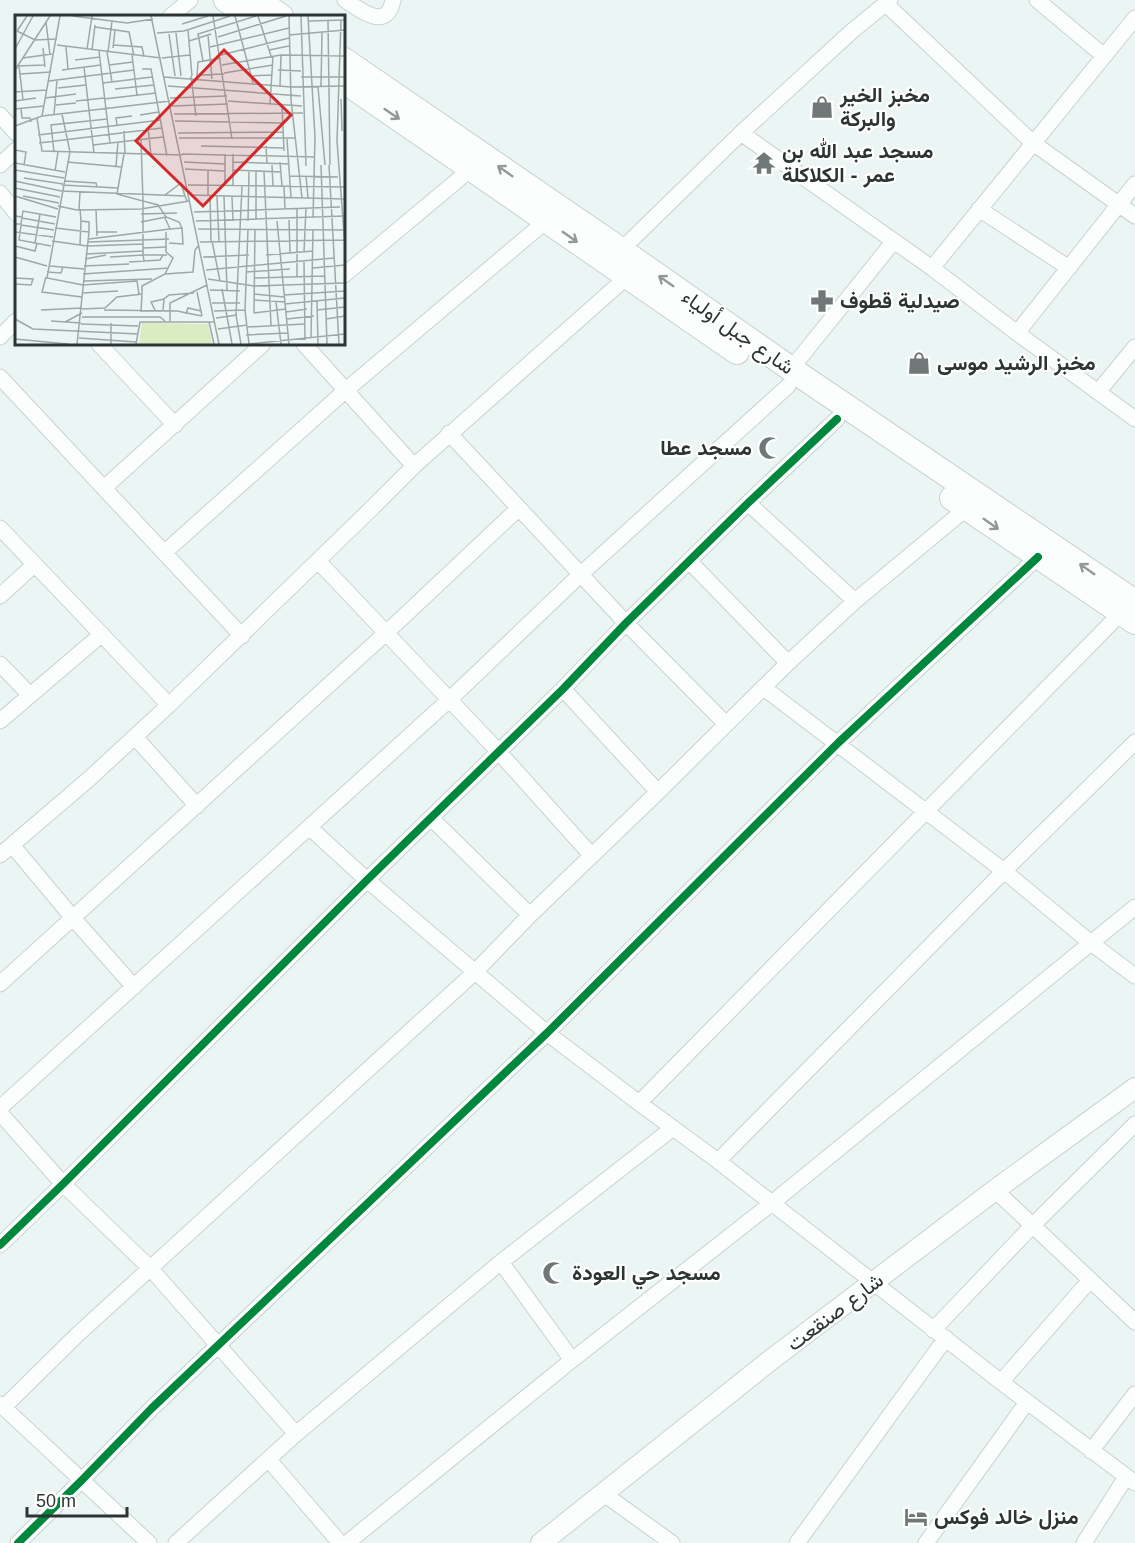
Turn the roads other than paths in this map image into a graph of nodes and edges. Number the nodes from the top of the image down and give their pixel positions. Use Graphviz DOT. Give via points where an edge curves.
graph roads {
  1 [pos="190,0"];
  2 [pos="226,0"];
  3 [pos="257,0"];
  4 [pos="345,0"];
  5 [pos="393,0"];
  6 [pos="1037,0"];
  7 [pos="888,2"];
  8 [pos="172,15"];
  9 [pos="248,15"];
  10 [pos="280,15"];
  11 [pos="1135,18"];
  12 [pos="1104,56"];
  13 [pos="345,61"];
  14 [pos="345,82"];
  15 [pos="0,115"];
  16 [pos="15,132"];
  17 [pos="741,133"];
  18 [pos="1033,143"];
  19 [pos="15,151"];
  20 [pos="0,165"];
  21 [pos="471,169"];
  22 [pos="1135,184"];
  23 [pos="0,193"];
  24 [pos="1118,204"];
  25 [pos="979,210"];
  26 [pos="15,212"];
  27 [pos="1135,216"];
  28 [pos="546,221"];
  29 [pos="894,241"];
  30 [pos="620,264"];
  31 [pos="932,268"];
  32 [pos="1069,268"];
  33 [pos="345,274"];
  34 [pos="15,322"];
  35 [pos="1017,333"];
  36 [pos="1,334"];
  37 [pos="100,345"];
  38 [pos="305,345"];
  39 [pos="254,346"];
  40 [pos="1135,347"];
  41 [pos="0,377"];
  42 [pos="789,377"];
  43 [pos="346,390"];
  44 [pos="1098,392"];
  45 [pos="837,419"];
  46 [pos="1135,419"];
  47 [pos="175,425"];
  48 [pos="449,433"];
  49 [pos="414,466"];
  50 [pos="104,488"];
  51 [pos="748,503"];
  52 [pos="519,508"];
  53 [pos="967,508"];
  54 [pos="0,528"];
  55 [pos="165,552"];
  56 [pos="1038,557"];
  57 [pos="318,561"];
  58 [pos="689,561"];
  59 [pos="34,565"];
  60 [pos="581,574"];
  61 [pos="0,596"];
  62 [pos="855,602"];
  63 [pos="1130,613"];
  64 [pos="626,623"];
  65 [pos="386,633"];
  66 [pos="102,634"];
  67 [pos="242,636"];
  68 [pos="788,663"];
  69 [pos="0,664"];
  70 [pos="562,688"];
  71 [pos="764,688"];
  72 [pos="30,695"];
  73 [pos="449,700"];
  74 [pos="169,705"];
  75 [pos="0,721"];
  76 [pos="726,724"];
  77 [pos="135,737"];
  78 [pos="1135,742"];
  79 [pos="838,743"];
  80 [pos="498,751"];
  81 [pos="658,792"];
  82 [pos="197,806"];
  83 [pos="926,811"];
  84 [pos="431,818"];
  85 [pos="309,827"];
  86 [pos="12,845"];
  87 [pos="0,855"];
  88 [pos="592,856"];
  89 [pos="1004,872"];
  90 [pos="367,880"];
  91 [pos="1135,907"];
  92 [pos="530,915"];
  93 [pos="73,918"];
  94 [pos="1091,943"];
  95 [pos="475,972"];
  96 [pos="1135,976"];
  97 [pos="0,984"];
  98 [pos="134,987"];
  99 [pos="547,1033"];
  100 [pos="1135,1088"];
  101 [pos="639,1104"];
  102 [pos="0,1108"];
  103 [pos="0,1113"];
  104 [pos="1135,1124"];
  105 [pos="672,1128"];
  106 [pos="718,1161"];
  107 [pos="63,1184"];
  108 [pos="995,1190"];
  109 [pos="772,1203"];
  110 [pos="1032,1226"];
  111 [pos="0,1245"];
  112 [pos="501,1262"];
  113 [pos="151,1269"];
  114 [pos="1090,1280"];
  115 [pos="873,1284"];
  116 [pos="1135,1322"];
  117 [pos="940,1334"];
  118 [pos="218,1346"];
  119 [pos="572,1360"];
  120 [pos="1001,1382"];
  121 [pos="1135,1394"];
  122 [pos="1027,1402"];
  123 [pos="2,1406"];
  124 [pos="296,1434"];
  125 [pos="1091,1451"];
  126 [pos="268,1460"];
  127 [pos="82,1480"];
  128 [pos="1131,1480"];
  129 [pos="604,1494"];
  130 [pos="18,1543"];
  131 [pos="149,1543"];
  132 [pos="176,1543"];
  133 [pos="340,1543"];
  134 [pos="347,1543"];
  135 [pos="541,1543"];
  136 [pos="672,1543"];
  137 [pos="797,1543"];
  138 [pos="926,1543"];
  139 [pos="1084,1543"];
  1 -- 8 [label="street"];
  2 -- 9 [label="main road"];
  3 -- 10 [label="main road"];
  4 -- 5 [label="street" via="377,18 385,15"];
  6 -- 12 [label="street"];
  7 -- 17 [label="street"];
  7 -- 18 [label="street"];
  11 -- 12 [label="street"];
  12 -- 18 [label="street"];
  30 -- 13 [label="main road, شارع جبل أولياء, one-way" via="554,205"];
  14 -- 21 [label="main road, شارع جبل أولياء, one-way"];
  15 -- 16 [label="street"];
  17 -- 29 [label="street"];
  17 -- 30 [label="street"];
  18 -- 24 [label="street"];
  18 -- 25 [label="street"];
  19 -- 20 [label="street"];
  21 -- 28 [label="main road, شارع جبل أولياء"];
  21 -- 33 [label="street"];
  22 -- 24 [label="street"];
  23 -- 26 [label="street"];
  24 -- 27 [label="street"];
  24 -- 32 [label="street"];
  25 -- 31 [label="street"];
  25 -- 32 [label="street"];
  28 -- 30 [label="main road, شارع جبل أولياء, one-way"];
  28 -- 43 [label="street"];
  29 -- 31 [label="street"];
  29 -- 42 [label="street"];
  30 -- 42 [label="main road, شارع جبل أولياء"];
  30 -- 48 [label="street"];
  31 -- 35 [label="street"];
  32 -- 35 [label="street"];
  34 -- 36 [label="street"];
  35 -- 44 [label="street"];
  37 -- 47 [label="street"];
  38 -- 43 [label="street"];
  39 -- 47 [label="street"];
  40 -- 44 [label="street"];
  41 -- 50 [label="street"];
  42 -- 45 [label="main road, شارع جبل أولياء"];
  42 -- 60 [label="street"];
  63 -- 42 [label="main road, شارع جبل أولياء, one-way"];
  43 -- 49 [label="street"];
  43 -- 55 [label="street"];
  44 -- 46 [label="street"];
  45 -- 51 [label="street"];
  45 -- 53 [label="main road, شارع جبل أولياء"];
  47 -- 50 [label="street"];
  48 -- 49 [label="street"];
  48 -- 52 [label="street"];
  49 -- 57 [label="street"];
  50 -- 55 [label="street"];
  51 -- 58 [label="street"];
  51 -- 62 [label="street"];
  52 -- 60 [label="street"];
  52 -- 65 [label="street"];
  53 -- 56 [label="main road, شارع جبل أولياء, one-way"];
  53 -- 62 [label="street"];
  54 -- 59 [label="street"];
  55 -- 67 [label="street"];
  56 -- 63 [label="main road, شارع جبل أولياء"];
  56 -- 79 [label="street"];
  57 -- 65 [label="street"];
  57 -- 67 [label="street"];
  58 -- 64 [label="street"];
  58 -- 68 [label="street"];
  59 -- 61 [label="street"];
  59 -- 66 [label="street"];
  60 -- 64 [label="street"];
  60 -- 73 [label="street"];
  62 -- 68 [label="street"];
  63 -- 83 [label="street"];
  64 -- 70 [label="street"];
  64 -- 76 [label="street"];
  65 -- 73 [label="street"];
  65 -- 82 [label="street"];
  66 -- 72 [label="street"];
  66 -- 74 [label="street"];
  67 -- 74 [label="street"];
  68 -- 71 [label="street"];
  69 -- 72 [label="street"];
  70 -- 80 [label="street"];
  70 -- 81 [label="street"];
  71 -- 76 [label="street"];
  71 -- 79 [label="street"];
  72 -- 75 [label="street"];
  73 -- 80 [label="street"];
  73 -- 85 [label="street"];
  74 -- 77 [label="street"];
  76 -- 81 [label="street"];
  77 -- 82 [label="street"];
  77 -- 86 [label="street"];
  78 -- 89 [label="street"];
  79 -- 83 [label="street"];
  79 -- 99 [label="street"];
  80 -- 84 [label="street"];
  80 -- 88 [label="street"];
  81 -- 88 [label="street"];
  82 -- 93 [label="street"];
  83 -- 89 [label="street"];
  83 -- 101 [label="street"];
  84 -- 90 [label="street"];
  84 -- 92 [label="street"];
  85 -- 90 [label="street"];
  85 -- 98 [label="street"];
  86 -- 87 [label="street"];
  86 -- 93 [label="street"];
  88 -- 92 [label="street"];
  89 -- 94 [label="street"];
  89 -- 106 [label="street"];
  90 -- 95 [label="street"];
  90 -- 107 [label="street"];
  91 -- 94 [label="street"];
  92 -- 95 [label="street"];
  93 -- 97 [label="street"];
  93 -- 98 [label="street"];
  94 -- 96 [label="street"];
  94 -- 109 [label="street"];
  95 -- 99 [label="street"];
  95 -- 113 [label="street"];
  98 -- 102 [label="street"];
  99 -- 101 [label="street"];
  99 -- 118 [label="street"];
  100 -- 108 [label="street, شارع صنقعت"];
  101 -- 105 [label="street"];
  103 -- 107 [label="street"];
  104 -- 110 [label="street"];
  105 -- 106 [label="street"];
  105 -- 112 [label="street"];
  106 -- 109 [label="street"];
  107 -- 111 [label="street"];
  107 -- 113 [label="street"];
  108 -- 110 [label="street"];
  108 -- 115 [label="street, شارع صنقعت"];
  109 -- 115 [label="street"];
  109 -- 119 [label="street"];
  110 -- 114 [label="street"];
  110 -- 117 [label="street"];
  112 -- 119 [label="street"];
  112 -- 124 [label="street"];
  113 -- 118 [label="street"];
  113 -- 123 [label="street"];
  114 -- 116 [label="street"];
  114 -- 120 [label="street"];
  115 -- 117 [label="street"];
  115 -- 129 [label="street, شارع صنقعت" via="772,1359"];
  117 -- 120 [label="street"];
  117 -- 137 [label="street"];
  118 -- 124 [label="street"];
  118 -- 127 [label="street"];
  119 -- 134 [label="street"];
  120 -- 122 [label="street"];
  121 -- 125 [label="street"];
  122 -- 125 [label="street"];
  122 -- 138 [label="street"];
  123 -- 127 [label="street"];
  124 -- 126 [label="street"];
  125 -- 128 [label="street"];
  126 -- 132 [label="street"];
  126 -- 133 [label="street"];
  127 -- 130 [label="street"];
  127 -- 131 [label="street"];
  128 -- 139 [label="street"];
  129 -- 135 [label="street, شارع صنقعت"];
  129 -- 136 [label="street"];
}
